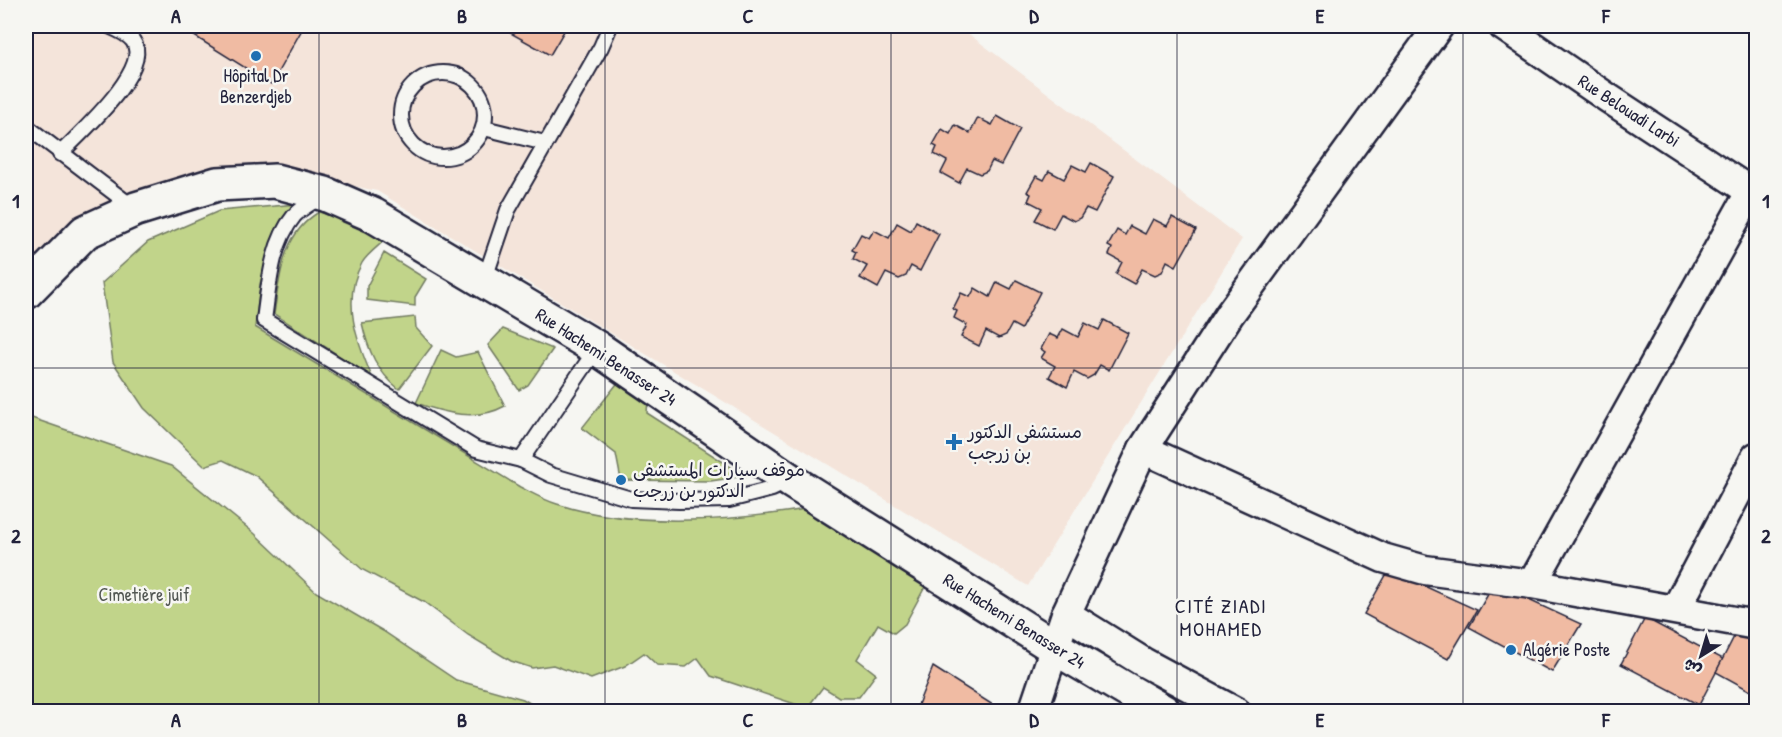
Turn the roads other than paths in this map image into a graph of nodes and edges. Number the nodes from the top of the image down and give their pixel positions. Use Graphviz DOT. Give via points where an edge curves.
graph roads {
  1 [pos="109,26"];
  2 [pos="610,26"];
  3 [pos="1439,26"];
  4 [pos="1503,26"];
  5 [pos="26,126"];
  6 [pos="484,128"];
  7 [pos="545,144"];
  8 [pos="60,154"];
  9 [pos="1754,193"];
  10 [pos="325,194"];
  11 [pos="136,209"];
  12 [pos="484,281"];
  13 [pos="26,292"];
  14 [pos="597,348"];
  15 [pos="1143,449"];
  16 [pos="1756,457"];
  17 [pos="521,460"];
  18 [pos="791,481"];
  19 [pos="1532,584"];
  20 [pos="1676,609"];
  21 [pos="1066,614"];
  22 [pos="1756,625"];
  23 [pos="1054,647"];
  24 [pos="1153,709"];
  25 [pos="1034,711"];
  26 [pos="1236,711"];
  1 -- 8 [label="lane" via="132,40 137,52 133,69 106,106"];
  2 -- 7 [label="lane"];
  3 -- 15 [label="street" via="1228,315"];
  4 -- 9 [label="street, Rue Belouadi Larbi"];
  5 -- 8 [label="lane"];
  6 -- 6 [label="lane" via="483,100 466,79 438,73 413,85 405,96 402,124 415,147 428,155 455,156 478,141"];
  6 -- 7 [label="lane"];
  7 -- 12 [label="lane" via="508,210"];
  8 -- 11 [label="lane"];
  9 -- 19 [label="street"];
  10 -- 11 [label="main road, Rue Hachemi Benasser 24" via="275,181 217,184"];
  10 -- 12 [label="main road, Rue Hachemi Benasser 24" via="373,215"];
  10 -- 17 [label="lane" via="295,215 281,238 264,320 476,448"];
  11 -- 13 [label="main road, Rue Hachemi Benasser 24" via="86,232"];
  12 -- 14 [label="main road, Rue Hachemi Benasser 24"];
  14 -- 17 [label="lane"];
  14 -- 18 [label="main road, Rue Hachemi Benasser 24"];
  15 -- 19 [label="street" via="1383,558 1425,570"];
  15 -- 21 [label="street"];
  16 -- 20 [label="street"];
  17 -- 18 [label="lane" via="551,475 631,499 729,500"];
  18 -- 23 [label="main road, Rue Hachemi Benasser 24"];
  19 -- 20 [label="street"];
  20 -- 22 [label="street"];
  21 -- 23 [label="street"];
  21 -- 26 [label="street" via="1143,662"];
  23 -- 24 [label="main road, Rue Hachemi Benasser 24"];
  23 -- 25 [label="street"];
}
